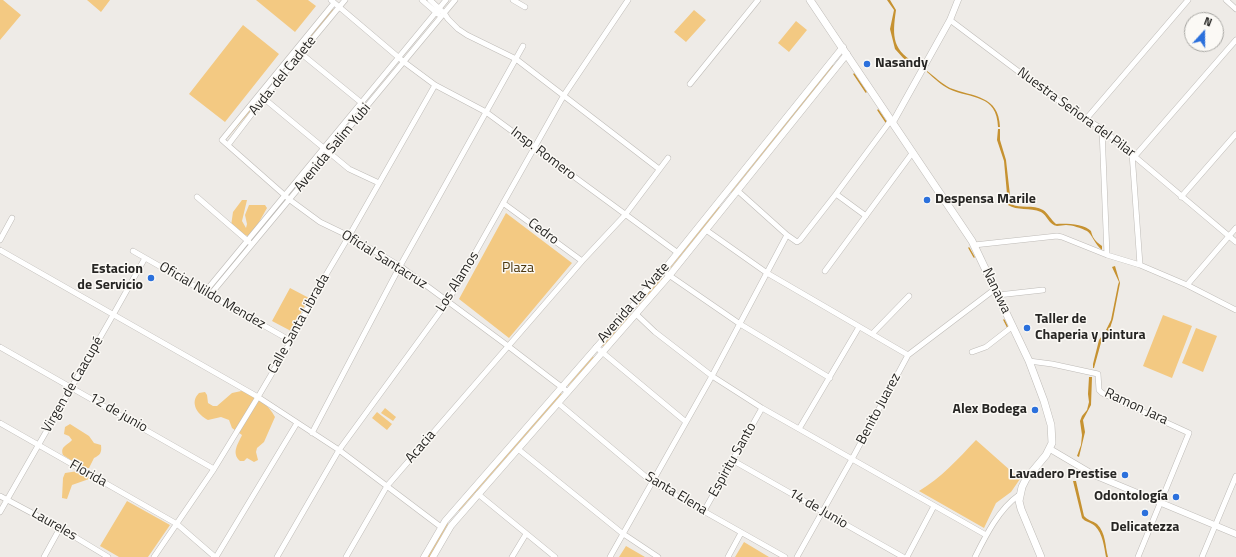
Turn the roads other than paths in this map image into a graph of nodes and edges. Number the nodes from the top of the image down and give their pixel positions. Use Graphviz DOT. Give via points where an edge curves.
graph roads {
  1 [pos="345,0"];
  2 [pos="422,0"];
  3 [pos="430,0"];
  4 [pos="446,0"];
  5 [pos="455,0"];
  6 [pos="513,0"];
  7 [pos="628,0"];
  8 [pos="758,0"];
  9 [pos="810,0"];
  10 [pos="815,0"];
  11 [pos="958,0"];
  12 [pos="1188,0"];
  13 [pos="1226,0"];
  14 [pos="333,1"];
  15 [pos="339,7"];
  16 [pos="525,7"];
  17 [pos="1236,9"];
  18 [pos="437,10"];
  19 [pos="443,15"];
  20 [pos="950,20"];
  21 [pos="1236,40"];
  22 [pos="842,45"];
  23 [pos="523,46"];
  24 [pos="296,49"];
  25 [pos="301,53"];
  26 [pos="847,54"];
  27 [pos="399,58"];
  28 [pos="516,58"];
  29 [pos="404,62"];
  30 [pos="690,84"];
  31 [pos="435,85"];
  32 [pos="259,94"];
  33 [pos="564,95"];
  34 [pos="264,98"];
  35 [pos="361,103"];
  36 [pos="367,107"];
  37 [pos="486,112"];
  38 [pos="1087,118"];
  39 [pos="892,121"];
  40 [pos="782,122"];
  41 [pos="787,128"];
  42 [pos="1102,129"];
  43 [pos="1236,134"];
  44 [pos="228,145"];
  45 [pos="324,148"];
  46 [pos="534,148"];
  47 [pos="913,152"];
  48 [pos="328,153"];
  49 [pos="1134,154"];
  50 [pos="668,158"];
  51 [pos="659,169"];
  52 [pos="379,184"];
  53 [pos="738,190"];
  54 [pos="836,194"];
  55 [pos="724,195"];
  56 [pos="284,196"];
  57 [pos="1181,196"];
  58 [pos="197,197"];
  59 [pos="290,200"];
  60 [pos="730,201"];
  61 [pos="503,203"];
  62 [pos="625,216"];
  63 [pos="866,216"];
  64 [pos="12,218"];
  65 [pos="1236,228"];
  66 [pos="706,230"];
  67 [pos="787,235"];
  68 [pos="349,236"];
  69 [pos="1229,236"];
  70 [pos="0,240"];
  71 [pos="247,240"];
  72 [pos="1236,242"];
  73 [pos="252,245"];
  74 [pos="974,245"];
  75 [pos="0,250"];
  76 [pos="133,251"];
  77 [pos="678,253"];
  78 [pos="1106,255"];
  79 [pos="145,258"];
  80 [pos="582,261"];
  81 [pos="1140,265"];
  82 [pos="400,266"];
  83 [pos="663,271"];
  84 [pos="825,271"];
  85 [pos="767,273"];
  86 [pos="669,276"];
  87 [pos="1187,285"];
  88 [pos="1043,290"];
  89 [pos="205,292"];
  90 [pos="997,292"];
  91 [pos="210,295"];
  92 [pos="909,296"];
  93 [pos="448,301"];
  94 [pos="1236,310"];
  95 [pos="636,314"];
  96 [pos="113,316"];
  97 [pos="740,324"];
  98 [pos="859,326"];
  99 [pos="1013,326"];
  100 [pos="872,334"];
  101 [pos="291,341"];
  102 [pos="0,346"];
  103 [pos="508,346"];
  104 [pos="596,347"];
  105 [pos="602,352"];
  106 [pos="972,352"];
  107 [pos="908,355"];
  108 [pos="1029,361"];
  109 [pos="712,376"];
  110 [pos="830,378"];
  111 [pos="72,387"];
  112 [pos="562,387"];
  113 [pos="568,392"];
  114 [pos="258,397"];
  115 [pos="558,403"];
  116 [pos="762,408"];
  117 [pos="686,422"];
  118 [pos="297,423"];
  119 [pos="0,424"];
  120 [pos="528,425"];
  121 [pos="799,429"];
  122 [pos="534,430"];
  123 [pos="312,433"];
  124 [pos="39,446"];
  125 [pos="518,449"];
  126 [pos="339,450"];
  127 [pos="1050,450"];
  128 [pos="852,459"];
  129 [pos="732,460"];
  130 [pos="214,469"];
  131 [pos="1236,476"];
  132 [pos="652,482"];
  133 [pos="387,486"];
  134 [pos="478,494"];
  135 [pos="1019,495"];
  136 [pos="0,496"];
  137 [pos="8,499"];
  138 [pos="1160,502"];
  139 [pos="934,506"];
  140 [pos="704,511"];
  141 [pos="0,512"];
  142 [pos="823,512"];
  143 [pos="451,514"];
  144 [pos="457,519"];
  145 [pos="177,524"];
  146 [pos="1215,526"];
  147 [pos="440,527"];
  148 [pos="60,528"];
  149 [pos="622,533"];
  150 [pos="741,533"];
  151 [pos="526,534"];
  152 [pos="1236,534"];
  153 [pos="986,535"];
  154 [pos="44,557"];
  155 [pos="108,557"];
  156 [pos="154,557"];
  157 [pos="216,557"];
  158 [pos="277,557"];
  159 [pos="346,557"];
  160 [pos="424,557"];
  161 [pos="433,557"];
  162 [pos="512,557"];
  163 [pos="555,557"];
  164 [pos="610,557"];
  165 [pos="658,557"];
  166 [pos="728,557"];
  167 [pos="785,557"];
  168 [pos="797,557"];
  169 [pos="903,557"];
  170 [pos="906,557"];
  171 [pos="974,557"];
  172 [pos="1041,557"];
  173 [pos="1138,557"];
  174 [pos="1202,557"];
  1 -- 15 [label="street, Avda. del Cadete"];
  2 -- 18 [label="street"];
  3 -- 18 [label="street"];
  4 -- 18 [label="street, Avenida Salim Yubi"];
  5 -- 19 [label="street, Avenida Salim Yubi"];
  6 -- 16 [label="street"];
  7 -- 33 [label="street, Los Alamos"];
  8 -- 30 [label="street"];
  9 -- 22 [label="main road, Nanawa"];
  10 -- 22 [label="main road, Nanawa"];
  11 -- 20 [label="street"];
  12 -- 38 [label="street"];
  13 -- 17 [label="street"];
  14 -- 15 [label="street, Insp. Romero"];
  14 -- 24 [label="street"];
  15 -- 25 [label="street, Avda. del Cadete"];
  15 -- 27 [label="street, Insp. Romero"];
  18 -- 19 [label="street"];
  18 -- 27 [label="street, Avenida Salim Yubi"];
  19 -- 28 [label="street" via="467,35"];
  19 -- 29 [label="street, Avenida Salim Yubi"];
  20 -- 38 [label="street, Nuestra Señora del Pilar" via="1051,96"];
  20 -- 39 [label="street"];
  21 -- 49 [label="street"];
  22 -- 26 [label="main road, Nanawa"];
  22 -- 40 [label="street, Avenida Ita Yvate"];
  23 -- 28 [label="street"];
  24 -- 25 [label="street"];
  24 -- 32 [label="street"];
  25 -- 34 [label="street, Avda. del Cadete"];
  25 -- 35 [label="street"];
  26 -- 39 [label="main road, Nanawa"];
  26 -- 41 [label="street, Avenida Ita Yvate"];
  27 -- 29 [label="street, Insp. Romero"];
  27 -- 35 [label="street, Avenida Salim Yubi"];
  28 -- 33 [label="street"];
  28 -- 37 [label="street"];
  29 -- 31 [label="street, Insp. Romero"];
  29 -- 36 [label="street, Avenida Salim Yubi"];
  31 -- 37 [label="street, Insp. Romero"];
  31 -- 52 [label="street, Calle Santa Librada"];
  32 -- 34 [label="street"];
  32 -- 44 [label="street, Oficial Santacruz" via="222,140"];
  33 -- 46 [label="street, Los Alamos"];
  33 -- 51 [label="street"];
  34 -- 44 [label="street, Avda. del Cadete"];
  34 -- 45 [label="street"];
  35 -- 36 [label="street"];
  35 -- 45 [label="street, Avenida Salim Yubi"];
  36 -- 48 [label="street, Avenida Salim Yubi"];
  37 -- 46 [label="street, Insp. Romero"];
  37 -- 82 [label="street"];
  38 -- 42 [label="street, Nuestra Señora del Pilar"];
  39 -- 47 [label="main road, Nanawa"];
  39 -- 54 [label="street"];
  40 -- 41 [label="street"];
  40 -- 55 [label="street, Avenida Ita Yvate"];
  41 -- 53 [label="street, Avenida Ita Yvate"];
  42 -- 49 [label="street, Nuestra Señora del Pilar"];
  42 -- 78 [label="street"];
  43 -- 57 [label="street"];
  44 -- 56 [label="street, Oficial Santacruz"];
  45 -- 48 [label="street"];
  45 -- 56 [label="street, Avenida Salim Yubi"];
  46 -- 61 [label="street, Los Alamos"];
  46 -- 62 [label="street, Insp. Romero"];
  47 -- 63 [label="street"];
  47 -- 74 [label="main road, Nanawa"];
  48 -- 52 [label="street" via="349,169"];
  48 -- 59 [label="street, Avenida Salim Yubi"];
  49 -- 57 [label="street, Nuestra Señora del Pilar"];
  49 -- 81 [label="street"];
  50 -- 51 [label="street, Acacia"];
  51 -- 62 [label="street, Acacia"];
  52 -- 68 [label="street, Calle Santa Librada"];
  53 -- 60 [label="street, Avenida Ita Yvate"];
  53 -- 67 [label="street"];
  54 -- 63 [label="street"];
  54 -- 67 [label="street" via="800,240 797,242"];
  55 -- 60 [label="street"];
  55 -- 77 [label="street, Avenida Ita Yvate"];
  56 -- 59 [label="street, Oficial Santacruz"];
  56 -- 71 [label="street, Avenida Salim Yubi"];
  57 -- 69 [label="street, Nuestra Señora del Pilar"];
  58 -- 71 [label="street"];
  59 -- 68 [label="street, Oficial Santacruz" via="320,222"];
  59 -- 73 [label="street, Avenida Salim Yubi"];
  60 -- 66 [label="street, Avenida Ita Yvate"];
  61 -- 80 [label="street, Cedro"];
  61 -- 93 [label="street, Los Alamos"];
  62 -- 77 [label="street, Insp. Romero"];
  62 -- 80 [label="street, Acacia"];
  63 -- 84 [label="street"];
  64 -- 70 [label="street"];
  65 -- 69 [label="street"];
  66 -- 85 [label="street"];
  66 -- 86 [label="street, Avenida Ita Yvate"];
  67 -- 85 [label="street"];
  68 -- 82 [label="street, Oficial Santacruz"];
  68 -- 101 [label="street, Calle Santa Librada"];
  69 -- 72 [label="street, Nuestra Señora del Pilar"];
  69 -- 87 [label="street"];
  71 -- 73 [label="street"];
  71 -- 89 [label="street, Avenida Salim Yubi"];
  73 -- 91 [label="street, Avenida Salim Yubi"];
  74 -- 78 [label="street" via="1057,236 1068,238"];
  74 -- 90 [label="main road, Nanawa"];
  75 -- 96 [label="street"];
  76 -- 79 [label="street, Oficial Nildo Mendez"];
  77 -- 83 [label="street, Avenida Ita Yvate"];
  78 -- 81 [label="street"];
  79 -- 89 [label="street, Oficial Nildo Mendez"];
  79 -- 96 [label="street, Virgen de Caacupé"];
  80 -- 103 [label="street, Acacia"];
  81 -- 87 [label="street"];
  82 -- 93 [label="street, Oficial Santacruz"];
  82 -- 123 [label="street"];
  83 -- 86 [label="street"];
  83 -- 104 [label="street, Avenida Ita Yvate"];
  85 -- 97 [label="street"];
  85 -- 98 [label="street"];
  86 -- 95 [label="street, Avenida Ita Yvate"];
  86 -- 97 [label="street"];
  87 -- 94 [label="street"];
  88 -- 90 [label="street"];
  89 -- 91 [label="street, Oficial Nildo Mendez"];
  90 -- 99 [label="main road, Nanawa"];
  90 -- 107 [label="street, Benito Juarez"];
  91 -- 101 [label="street, Oficial Nildo Mendez"];
  92 -- 100 [label="street"];
  93 -- 103 [label="street, Oficial Santacruz"];
  93 -- 126 [label="street, Los Alamos"];
  95 -- 105 [label="street, Avenida Ita Yvate"];
  95 -- 109 [label="street"];
  96 -- 111 [label="street, Virgen de Caacupé"];
  96 -- 114 [label="street"];
  97 -- 109 [label="street"];
  97 -- 110 [label="street"];
  98 -- 100 [label="street"];
  98 -- 110 [label="street"];
  99 -- 106 [label="street" via="986,347"];
  99 -- 108 [label="main road, Nanawa"];
  100 -- 107 [label="street"];
  101 -- 114 [label="street, Calle Santa Librada"];
  102 -- 111 [label="street, 12 de junio"];
  103 -- 112 [label="street, Oficial Santacruz"];
  103 -- 133 [label="street, Acacia"];
  104 -- 105 [label="street"];
  104 -- 112 [label="street, Avenida Ita Yvate"];
  105 -- 113 [label="street, Avenida Ita Yvate"];
  105 -- 117 [label="street"];
  107 -- 128 [label="street, Benito Juarez"];
  108 -- 127 [label="main road, Nanawa" via="1051,425"];
  108 -- 138 [label="street, Ramon Jara" via="1098,374 1099,390 1102,393 1187,431 1188,435"];
  109 -- 116 [label="street"];
  109 -- 117 [label="street"];
  110 -- 121 [label="street"];
  111 -- 124 [label="street, Virgen de Caacupé"];
  111 -- 130 [label="street, 12 de junio"];
  112 -- 113 [label="street, Oficial Santacruz"];
  112 -- 120 [label="street, Avenida Ita Yvate"];
  113 -- 115 [label="street, Avenida Ita Yvate"];
  114 -- 118 [label="street"];
  114 -- 130 [label="street, Calle Santa Librada"];
  115 -- 122 [label="street, Avenida Ita Yvate"];
  115 -- 132 [label="street, Santa Elena"];
  116 -- 121 [label="street"];
  116 -- 129 [label="street, Espiritu Santo"];
  117 -- 132 [label="street"];
  118 -- 123 [label="street"];
  118 -- 157 [label="street"];
  119 -- 124 [label="street, Florida"];
  120 -- 122 [label="street"];
  120 -- 143 [label="street, Avenida Ita Yvate"];
  121 -- 128 [label="street"];
  122 -- 125 [label="street, Avenida Ita Yvate"];
  123 -- 126 [label="street"];
  124 -- 137 [label="street, Virgen de Caacupé"];
  124 -- 145 [label="street, Florida"];
  125 -- 134 [label="street, Avenida Ita Yvate"];
  125 -- 149 [label="street"];
  126 -- 133 [label="street"];
  126 -- 158 [label="street, Los Alamos"];
  127 -- 135 [label="main road" via="1026,479"];
  127 -- 138 [label="street" via="1094,475"];
  128 -- 139 [label="street"];
  128 -- 142 [label="street, Benito Juarez"];
  129 -- 140 [label="street, Espiritu Santo"];
  129 -- 142 [label="street, 14 de Junio"];
  130 -- 145 [label="street, Calle Santa Librada"];
  131 -- 146 [label="street"];
  132 -- 140 [label="street, Santa Elena"];
  132 -- 149 [label="street"];
  133 -- 147 [label="street"];
  133 -- 159 [label="street, Acacia"];
  134 -- 144 [label="street, Avenida Ita Yvate"];
  134 -- 151 [label="street"];
  135 -- 153 [label="street" via="1008,504"];
  135 -- 172 [label="main road" via="1021,509"];
  136 -- 137 [label="street, Laureles"];
  137 -- 141 [label="street, Virgen de Caacupé"];
  137 -- 148 [label="street, Laureles"];
  138 -- 146 [label="street"];
  138 -- 173 [label="street"];
  139 -- 153 [label="street"];
  139 -- 170 [label="street"];
  140 -- 150 [label="street, Santa Elena"];
  142 -- 168 [label="street, Benito Juarez"];
  142 -- 169 [label="street, 14 de Junio"];
  143 -- 144 [label="street"];
  143 -- 147 [label="street, Avenida Ita Yvate"];
  144 -- 161 [label="street, Avenida Ita Yvate"];
  145 -- 156 [label="street, Calle Santa Librada"];
  145 -- 157 [label="street, Florida"];
  146 -- 152 [label="street"];
  146 -- 174 [label="street"];
  147 -- 160 [label="street, Avenida Ita Yvate"];
  148 -- 154 [label="street"];
  148 -- 155 [label="street, Laureles"];
  149 -- 164 [label="street"];
  149 -- 165 [label="street"];
  150 -- 166 [label="street"];
  150 -- 167 [label="street, Santa Elena"];
  151 -- 162 [label="street"];
  151 -- 163 [label="street"];
  153 -- 171 [label="street"];
}
